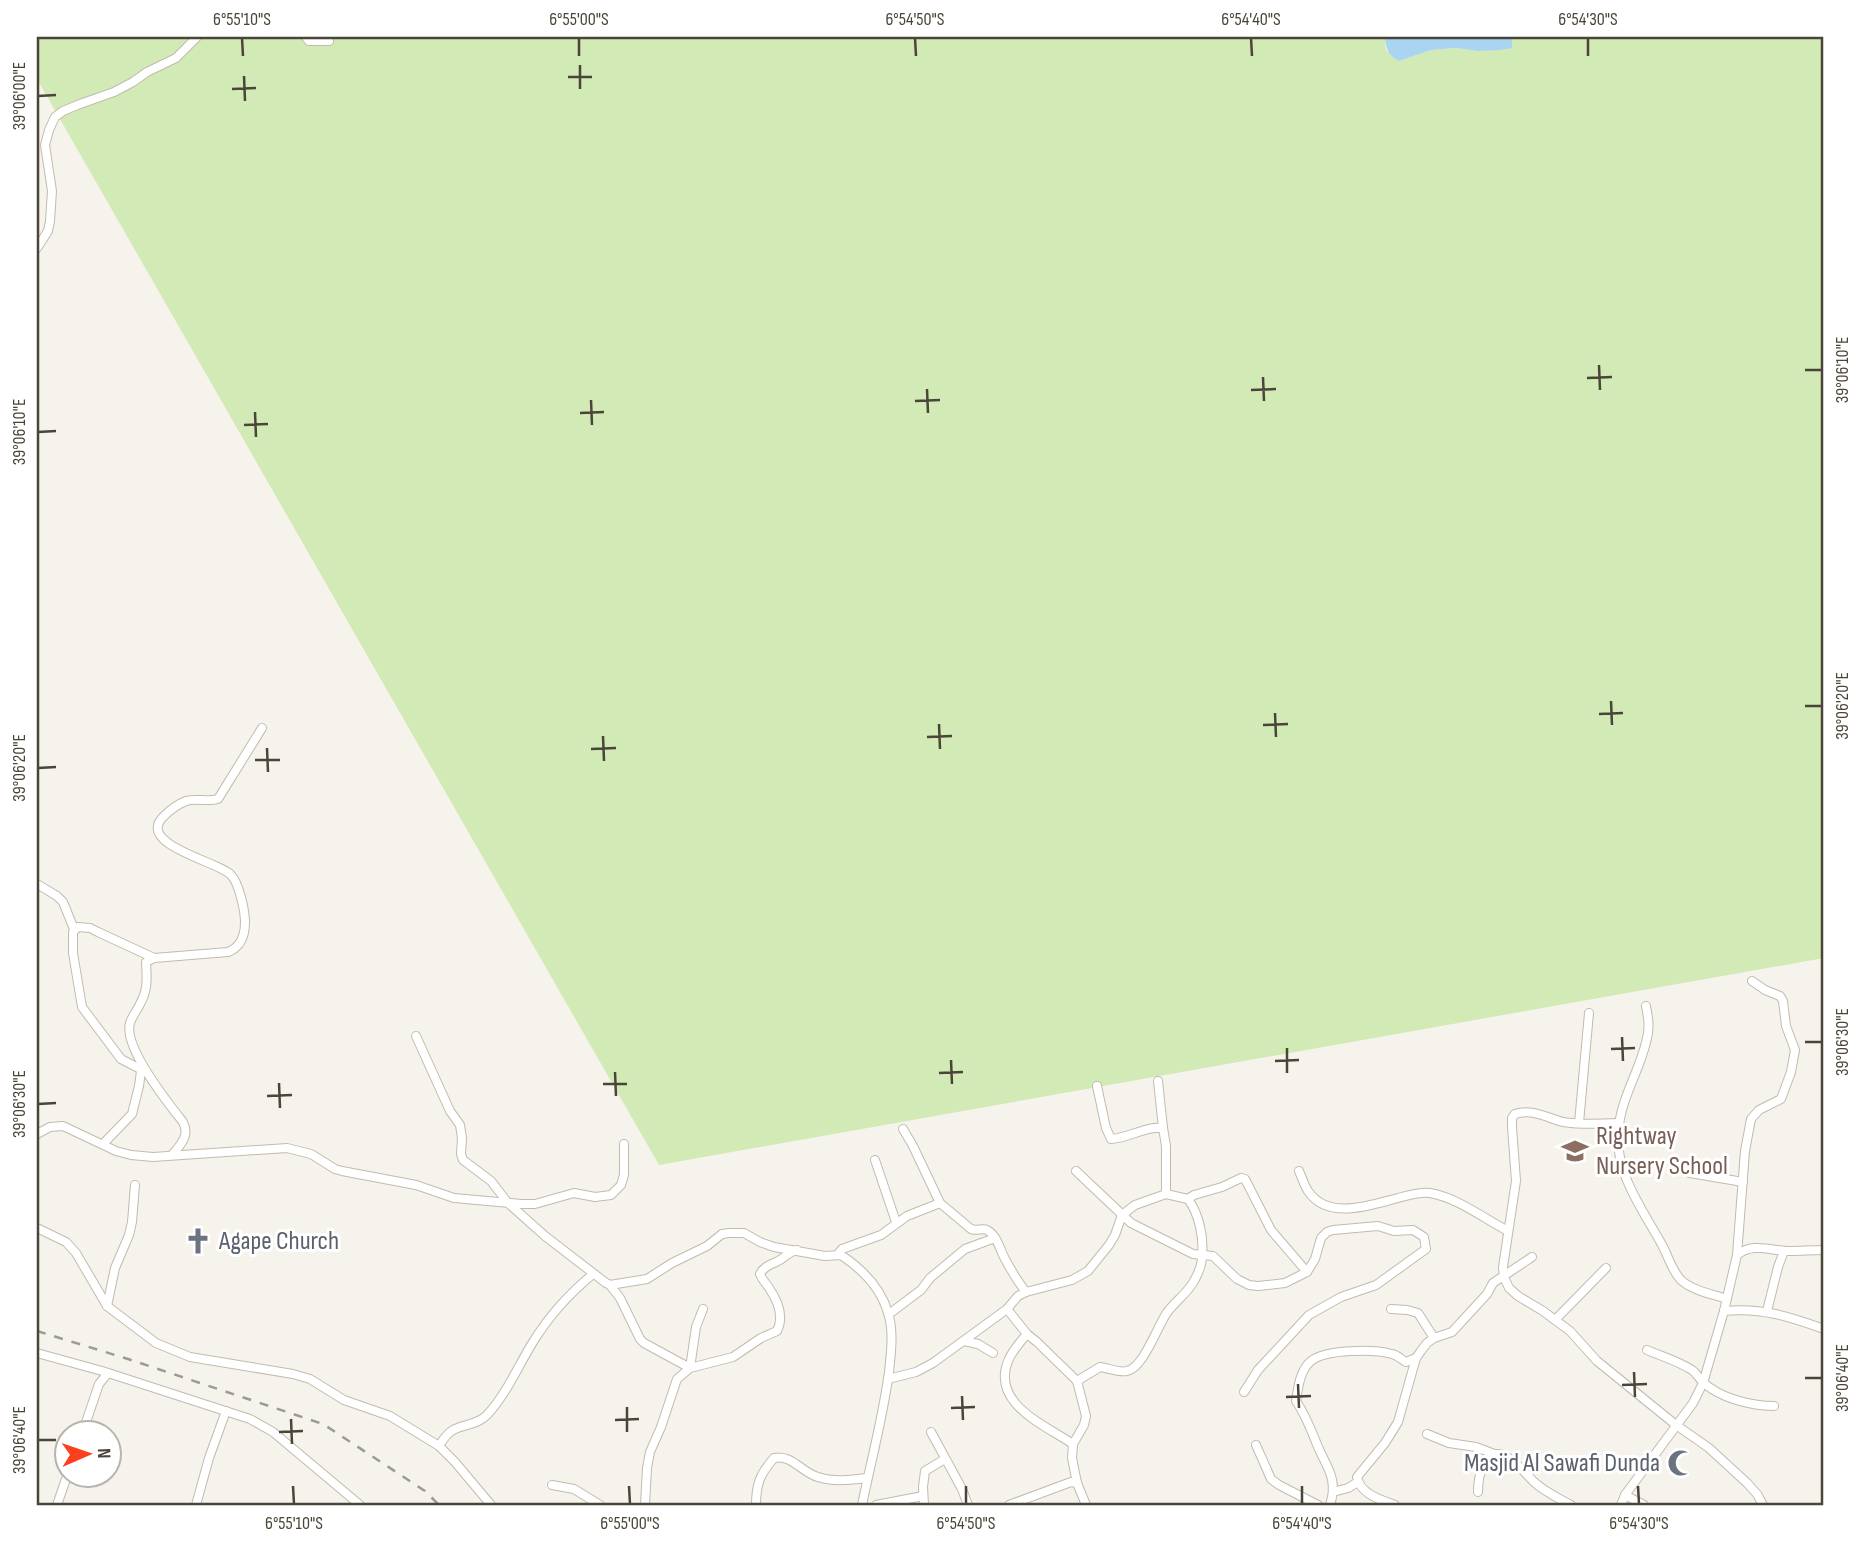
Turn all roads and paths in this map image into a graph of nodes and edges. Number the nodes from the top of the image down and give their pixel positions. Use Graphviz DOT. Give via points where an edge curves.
graph roads {
  1 [pos="197,37"];
  2 [pos="306,37"];
  3 [pos="329,41"];
  4 [pos="37,248"];
  5 [pos="262,729"];
  6 [pos="37,884"];
  7 [pos="74,929"];
  8 [pos="154,958"];
  9 [pos="1752,981"];
  10 [pos="1646,1006"];
  11 [pos="1590,1013"];
  12 [pos="416,1036"];
  13 [pos="144,1072"];
  14 [pos="1158,1081"];
  15 [pos="1097,1086"];
  16 [pos="1619,1123"];
  17 [pos="1579,1124"];
  18 [pos="1163,1128"];
  19 [pos="903,1129"];
  20 [pos="37,1134"];
  21 [pos="103,1144"];
  22 [pos="624,1144"];
  23 [pos="172,1155"];
  24 [pos="874,1160"];
  25 [pos="1677,1168"];
  26 [pos="1076,1171"];
  27 [pos="1298,1171"];
  28 [pos="1743,1182"];
  29 [pos="135,1185"];
  30 [pos="1166,1194"];
  31 [pos="1188,1199"];
  32 [pos="508,1203"];
  33 [pos="940,1203"];
  34 [pos="1122,1215"];
  35 [pos="896,1222"];
  36 [pos="37,1228"];
  37 [pos="1508,1231"];
  38 [pos="995,1238"];
  39 [pos="797,1250"];
  40 [pos="1824,1250"];
  41 [pos="1784,1251"];
  42 [pos="837,1255"];
  43 [pos="1738,1255"];
  44 [pos="1202,1256"];
  45 [pos="1532,1257"];
  46 [pos="1606,1268"];
  47 [pos="1307,1272"];
  48 [pos="593,1274"];
  49 [pos="1504,1277"];
  50 [pos="610,1284"];
  51 [pos="1026,1292"];
  52 [pos="1727,1299"];
  53 [pos="107,1306"];
  54 [pos="703,1309"];
  55 [pos="1007,1309"];
  56 [pos="1391,1309"];
  57 [pos="1724,1311"];
  58 [pos="1767,1311"];
  59 [pos="889,1314"];
  60 [pos="1555,1320"];
  61 [pos="1824,1329"];
  62 [pos="1027,1334"];
  63 [pos="1434,1338"];
  64 [pos="964,1341"];
  65 [pos="1647,1350"];
  66 [pos="37,1353"];
  67 [pos="993,1353"];
  68 [pos="1416,1358"];
  69 [pos="690,1368"];
  70 [pos="108,1373"];
  71 [pos="888,1379"];
  72 [pos="1077,1381"];
  73 [pos="1703,1383"];
  74 [pos="1244,1392"];
  75 [pos="1774,1406"];
  76 [pos="226,1411"];
  77 [pos="87,1420"];
  78 [pos="1676,1425"];
  79 [pos="930,1432"];
  80 [pos="1427,1434"];
  81 [pos="1073,1444"];
  82 [pos="1255,1445"];
  83 [pos="439,1446"];
  84 [pos="1497,1455"];
  85 [pos="945,1459"];
  86 [pos="867,1478"];
  87 [pos="1358,1482"];
  88 [pos="1077,1483"];
  89 [pos="552,1485"];
  90 [pos="1333,1492"];
  91 [pos="1478,1492"];
  92 [pos="1625,1495"];
  93 [pos="924,1501"];
  94 [pos="1380,1503"];
  95 [pos="196,1505"];
  96 [pos="360,1505"];
  97 [pos="491,1505"];
  98 [pos="600,1505"];
  99 [pos="645,1505"];
  100 [pos="756,1505"];
  101 [pos="862,1505"];
  102 [pos="876,1505"];
  103 [pos="968,1505"];
  104 [pos="1009,1505"];
  105 [pos="1086,1505"];
  106 [pos="1318,1505"];
  107 [pos="1330,1505"];
  108 [pos="1395,1505"];
  109 [pos="1571,1505"];
  110 [pos="1621,1505"];
  111 [pos="1644,1505"];
  112 [pos="1763,1505"];
  1 -- 4 [label="street" via="176,58 55,117 44,145 52,191 50,221"];
  2 -- 3 [label="street"];
  5 -- 8 [label="street" via="218,799 185,801 158,825 162,838 231,875 244,909 241,942 228,952"];
  6 -- 7 [label="street" via="63,902"];
  7 -- 8 [label="street" via="90,928"];
  7 -- 13 [label="street" via="82,1007 121,1059"];
  8 -- 13 [label="street" via="146,962 147,984 129,1028"];
  9 -- 28 [label="street" via="1780,996 1795,1050 1781,1099 1751,1119"];
  10 -- 16 [label="street" via="1648,1037"];
  11 -- 17 [label="street"];
  12 -- 32 [label="street" via="460,1125 463,1160 491,1181"];
  13 -- 21 [label="street" via="132,1114"];
  13 -- 23 [label="street" via="187,1129"];
  14 -- 18 [label="street"];
  15 -- 18 [label="street" via="1111,1139"];
  16 -- 17 [label="street"];
  16 -- 52 [label="street" via="1617,1143 1624,1174 1680,1279"];
  17 -- 37 [label="street" via="1530,1112 1512,1118 1516,1181"];
  18 -- 30 [label="street"];
  19 -- 33 [label="street"];
  20 -- 21 [label="street" via="58,1125"];
  21 -- 23 [label="street" via="131,1155"];
  22 -- 32 [label="street" via="624,1175 611,1195 574,1193 534,1204"];
  23 -- 32 [label="street" via="287,1148 311,1154 342,1171 416,1185 454,1198"];
  24 -- 35 [label="street"];
  25 -- 28 [label="street"];
  26 -- 34 [label="street"];
  27 -- 37 [label="street" via="1313,1197 1334,1209 1430,1193"];
  28 -- 43 [label="street"];
  29 -- 53 [label="street" via="129,1235 115,1268"];
  30 -- 31 [label="street"];
  30 -- 34 [label="street"];
  31 -- 44 [label="street" via="1200,1231"];
  31 -- 47 [label="street" via="1245,1179 1271,1230"];
  32 -- 48 [label="street"];
  33 -- 35 [label="street"];
  33 -- 38 [label="street" via="971,1229 986,1230"];
  34 -- 44 [label="street" via="1145,1231"];
  34 -- 51 [label="street" via="1115,1236 1088,1271"];
  35 -- 42 [label="street" via="881,1235"];
  36 -- 53 [label="street" via="76,1253"];
  37 -- 49 [label="street"];
  38 -- 51 [label="street"];
  38 -- 59 [label="street" via="965,1249"];
  39 -- 42 [label="street"];
  39 -- 50 [label="street" via="764,1244 744,1233 726,1233 647,1279"];
  39 -- 69 [label="street" via="765,1266 760,1274 779,1307 777,1331 733,1357"];
  40 -- 41 [label="street"];
  41 -- 43 [label="street" via="1752,1248"];
  41 -- 58 [label="street"];
  42 -- 59 [label="street" via="872,1282"];
  43 -- 52 [label="street"];
  44 -- 47 [label="street" via="1213,1256 1249,1285 1285,1283"];
  44 -- 72 [label="street" via="1192,1285 1166,1314 1136,1365 1124,1372 1100,1367"];
  45 -- 49 [label="street"];
  46 -- 60 [label="street"];
  47 -- 74 [label="street" via="1321,1238 1333,1230 1370,1226 1413,1230 1425,1240 1426,1249 1379,1284 1341,1297 1310,1315 1258,1370"];
  48 -- 50 [label="street"];
  48 -- 83 [label="street" via="557,1310 486,1416 453,1430"];
  49 -- 60 [label="street" via="1513,1292"];
  49 -- 63 [label="street" via="1493,1283 1452,1332"];
  50 -- 69 [label="street" via="640,1339"];
  51 -- 55 [label="street"];
  52 -- 57 [label="street"];
  53 -- 83 [label="street" via="172,1350 310,1379 344,1400 390,1416"];
  54 -- 69 [label="street"];
  55 -- 62 [label="street"];
  55 -- 64 [label="street"];
  56 -- 63 [label="street" via="1418,1312"];
  57 -- 58 [label="street"];
  57 -- 73 [label="street"];
  58 -- 61 [label="street"];
  59 -- 71 [label="street"];
  60 -- 78 [label="street"];
  62 -- 72 [label="street"];
  62 -- 81 [label="street" via="1008,1360 1007,1392 1023,1411"];
  63 -- 68 [label="street"];
  64 -- 67 [label="street"];
  64 -- 71 [label="street" via="923,1369"];
  65 -- 73 [label="street" via="1689,1368"];
  66 -- 70 [label="street"];
  68 -- 87 [label="street" via="1398,1422 1361,1471"];
  68 -- 90 [label="street" via="1406,1362 1392,1353 1334,1352 1312,1360 1305,1368 1296,1401 1331,1470"];
  69 -- 99 [label="street" via="677,1379 650,1452"];
  70 -- 76 [label="street"];
  70 -- 77 [label="street" via="99,1384"];
  71 -- 86 [label="street"];
  72 -- 81 [label="street" via="1086,1416"];
  73 -- 75 [label="street" via="1750,1405"];
  73 -- 78 [label="street"];
  76 -- 95 [label="street"];
  76 -- 96 [label="street" via="273,1432"];
  78 -- 92 [label="street"];
  78 -- 112 [label="street" via="1709,1448 1747,1483"];
  79 -- 85 [label="street"];
  80 -- 84 [label="street"];
  81 -- 88 [label="street"];
  82 -- 106 [label="street" via="1271,1479"];
  83 -- 97 [label="street"];
  84 -- 91 [label="street" via="1482,1466"];
  84 -- 109 [label="street"];
  85 -- 93 [label="street" via="925,1471"];
  85 -- 103 [label="street"];
  86 -- 100 [label="street" via="821,1478 778,1456 761,1476"];
  86 -- 101 [label="street"];
  87 -- 90 [label="street"];
  87 -- 94 [label="street"];
  88 -- 104 [label="street"];
  88 -- 105 [label="street"];
  89 -- 98 [label="street" via="574,1489"];
  90 -- 107 [label="street"];
  92 -- 110 [label="street"];
  92 -- 111 [label="street"];
  93 -- 102 [label="street"];
  94 -- 108 [label="street"];
}
